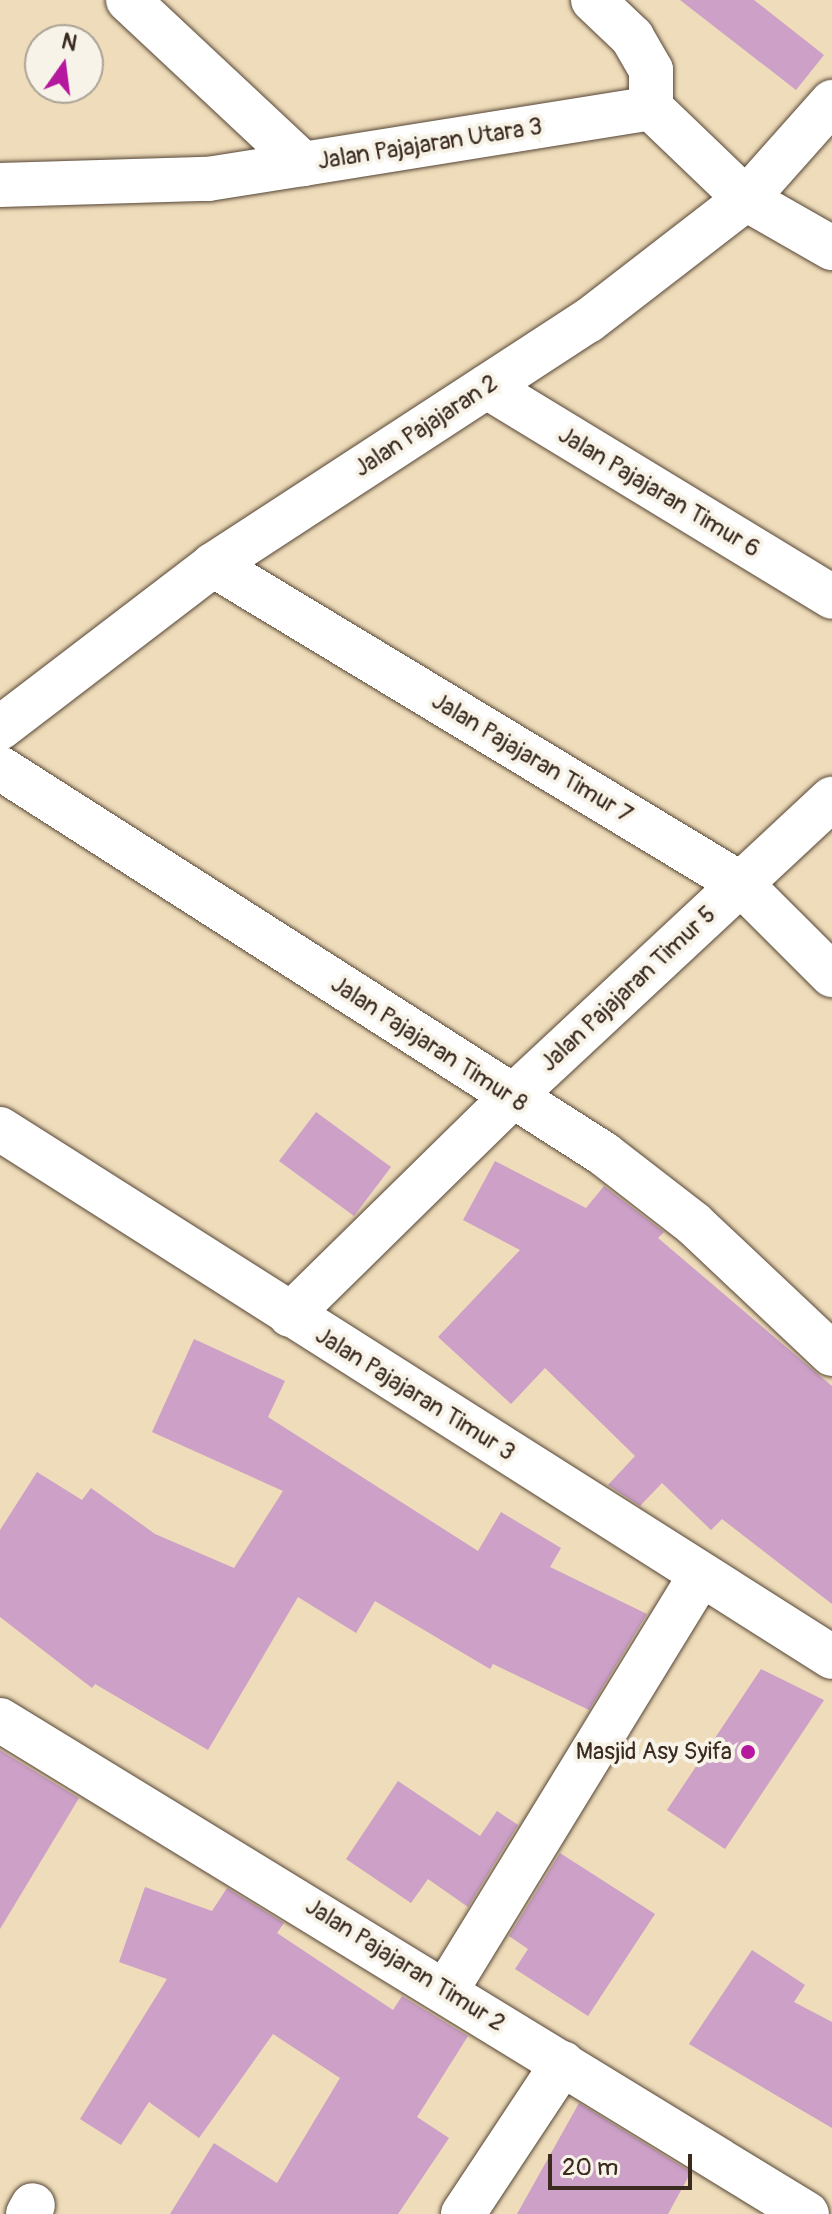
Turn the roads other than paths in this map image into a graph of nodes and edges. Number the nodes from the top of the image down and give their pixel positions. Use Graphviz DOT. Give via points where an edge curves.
graph roads {
  1 [pos="128,0"];
  2 [pos="593,0"];
  3 [pos="832,102"];
  4 [pos="651,108"];
  5 [pos="303,164"];
  6 [pos="0,185"];
  7 [pos="746,199"];
  8 [pos="832,248"];
  9 [pos="487,387"];
  10 [pos="213,565"];
  11 [pos="832,597"];
  12 [pos="0,728"];
  13 [pos="0,768"];
  14 [pos="832,799"];
  15 [pos="741,884"];
  16 [pos="832,975"];
  17 [pos="511,1098"];
  18 [pos="0,1129"];
  19 [pos="290,1315"];
  20 [pos="832,1354"];
  21 [pos="701,1575"];
  22 [pos="832,1657"];
  23 [pos="0,1720"];
  24 [pos="447,1989"];
  25 [pos="563,2063"];
  26 [pos="463,2214"];
  27 [pos="807,2214"];
  1 -- 5 [label="street, Jalan Pajajaran Utara 3"];
  2 -- 4 [label="street" via="632,37 651,70"];
  3 -- 7 [label="street, Jalan Pajajaran 2"];
  4 -- 5 [label="street, Jalan Pajajaran Utara 3"];
  4 -- 7 [label="street"];
  5 -- 6 [label="street" via="208,179"];
  7 -- 8 [label="street"];
  7 -- 9 [label="street, Jalan Pajajaran 2" via="588,321"];
  9 -- 10 [label="street, Jalan Pajajaran 2"];
  9 -- 11 [label="street, Jalan Pajajaran Timur 6"];
  10 -- 12 [label="street, Jalan Pajajaran 2"];
  10 -- 15 [label="street, Jalan Pajajaran Timur 7"];
  13 -- 17 [label="street, Jalan Pajajaran Timur 8"];
  14 -- 15 [label="street, Jalan Pajajaran Timur 5"];
  15 -- 16 [label="street, Jalan Pajajaran Timur 7"];
  15 -- 17 [label="street, Jalan Pajajaran Timur 5"];
  17 -- 19 [label="street, Jalan Pajajaran Timur 5"];
  17 -- 20 [label="street, Jalan Pajajaran Timur 8" via="604,1154 693,1223"];
  18 -- 19 [label="street, Jalan Pajajaran Timur 3"];
  19 -- 21 [label="street, Jalan Pajajaran Timur 3"];
  21 -- 22 [label="street, Jalan Pajajaran Timur 3"];
  21 -- 24 [label="street"];
  23 -- 24 [label="street, Jalan Pajajaran Timur 2"];
  24 -- 25 [label="street, Jalan Pajajaran Timur 2"];
  25 -- 26 [label="street"];
  25 -- 27 [label="street, Jalan Pajajaran Timur 2"];
}
